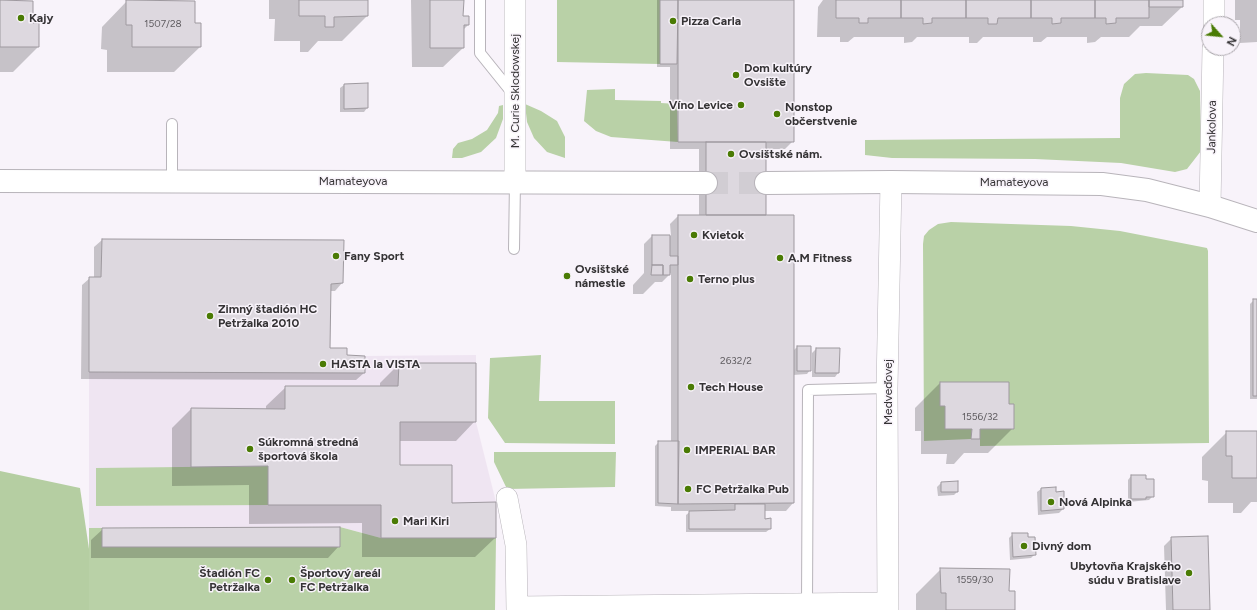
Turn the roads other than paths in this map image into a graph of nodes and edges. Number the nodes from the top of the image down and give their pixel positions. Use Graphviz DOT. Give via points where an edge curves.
graph roads {
  1 [pos="480,0"];
  2 [pos="515,0"];
  3 [pos="1214,0"];
  4 [pos="1214,16"];
  5 [pos="1214,56"];
  6 [pos="515,97"];
  7 [pos="172,124"];
  8 [pos="0,181"];
  9 [pos="172,181"];
  10 [pos="515,182"];
  11 [pos="891,182"];
  12 [pos="706,183"];
  13 [pos="766,183"];
  14 [pos="1210,206"];
  15 [pos="1257,221"];
  16 [pos="514,249"];
  17 [pos="887,388"];
  18 [pos="507,498"];
  19 [pos="807,604"];
  20 [pos="888,607"];
  21 [pos="517,608"];
  1 -- 6 [label="lane" via="480,53"];
  2 -- 6 [label="street, M. Curie Sklodowskej"];
  3 -- 4 [label="street"];
  5 -- 14 [label="street, Jankolova"];
  6 -- 10 [label="street, M. Curie Sklodowskej"];
  7 -- 9 [label="lane"];
  8 -- 9 [label="street, Mamateyova"];
  9 -- 10 [label="street, Mamateyova"];
  10 -- 12 [label="street, Mamateyova"];
  10 -- 16 [label="lane"];
  11 -- 13 [label="street, Mamateyova"];
  11 -- 14 [label="street, Mamateyova" via="1102,184 1147,190"];
  11 -- 17 [label="street, Medveďovej"];
  14 -- 15 [label="street, Mamateyova"];
  17 -- 19 [label="lane" via="808,390"];
  17 -- 20 [label="street, Medveďovej"];
  18 -- 21 [label="street" via="516,545"];
  19 -- 20 [label="street, Medveďovej"];
  19 -- 21 [label="street, Medveďovej"];
}
